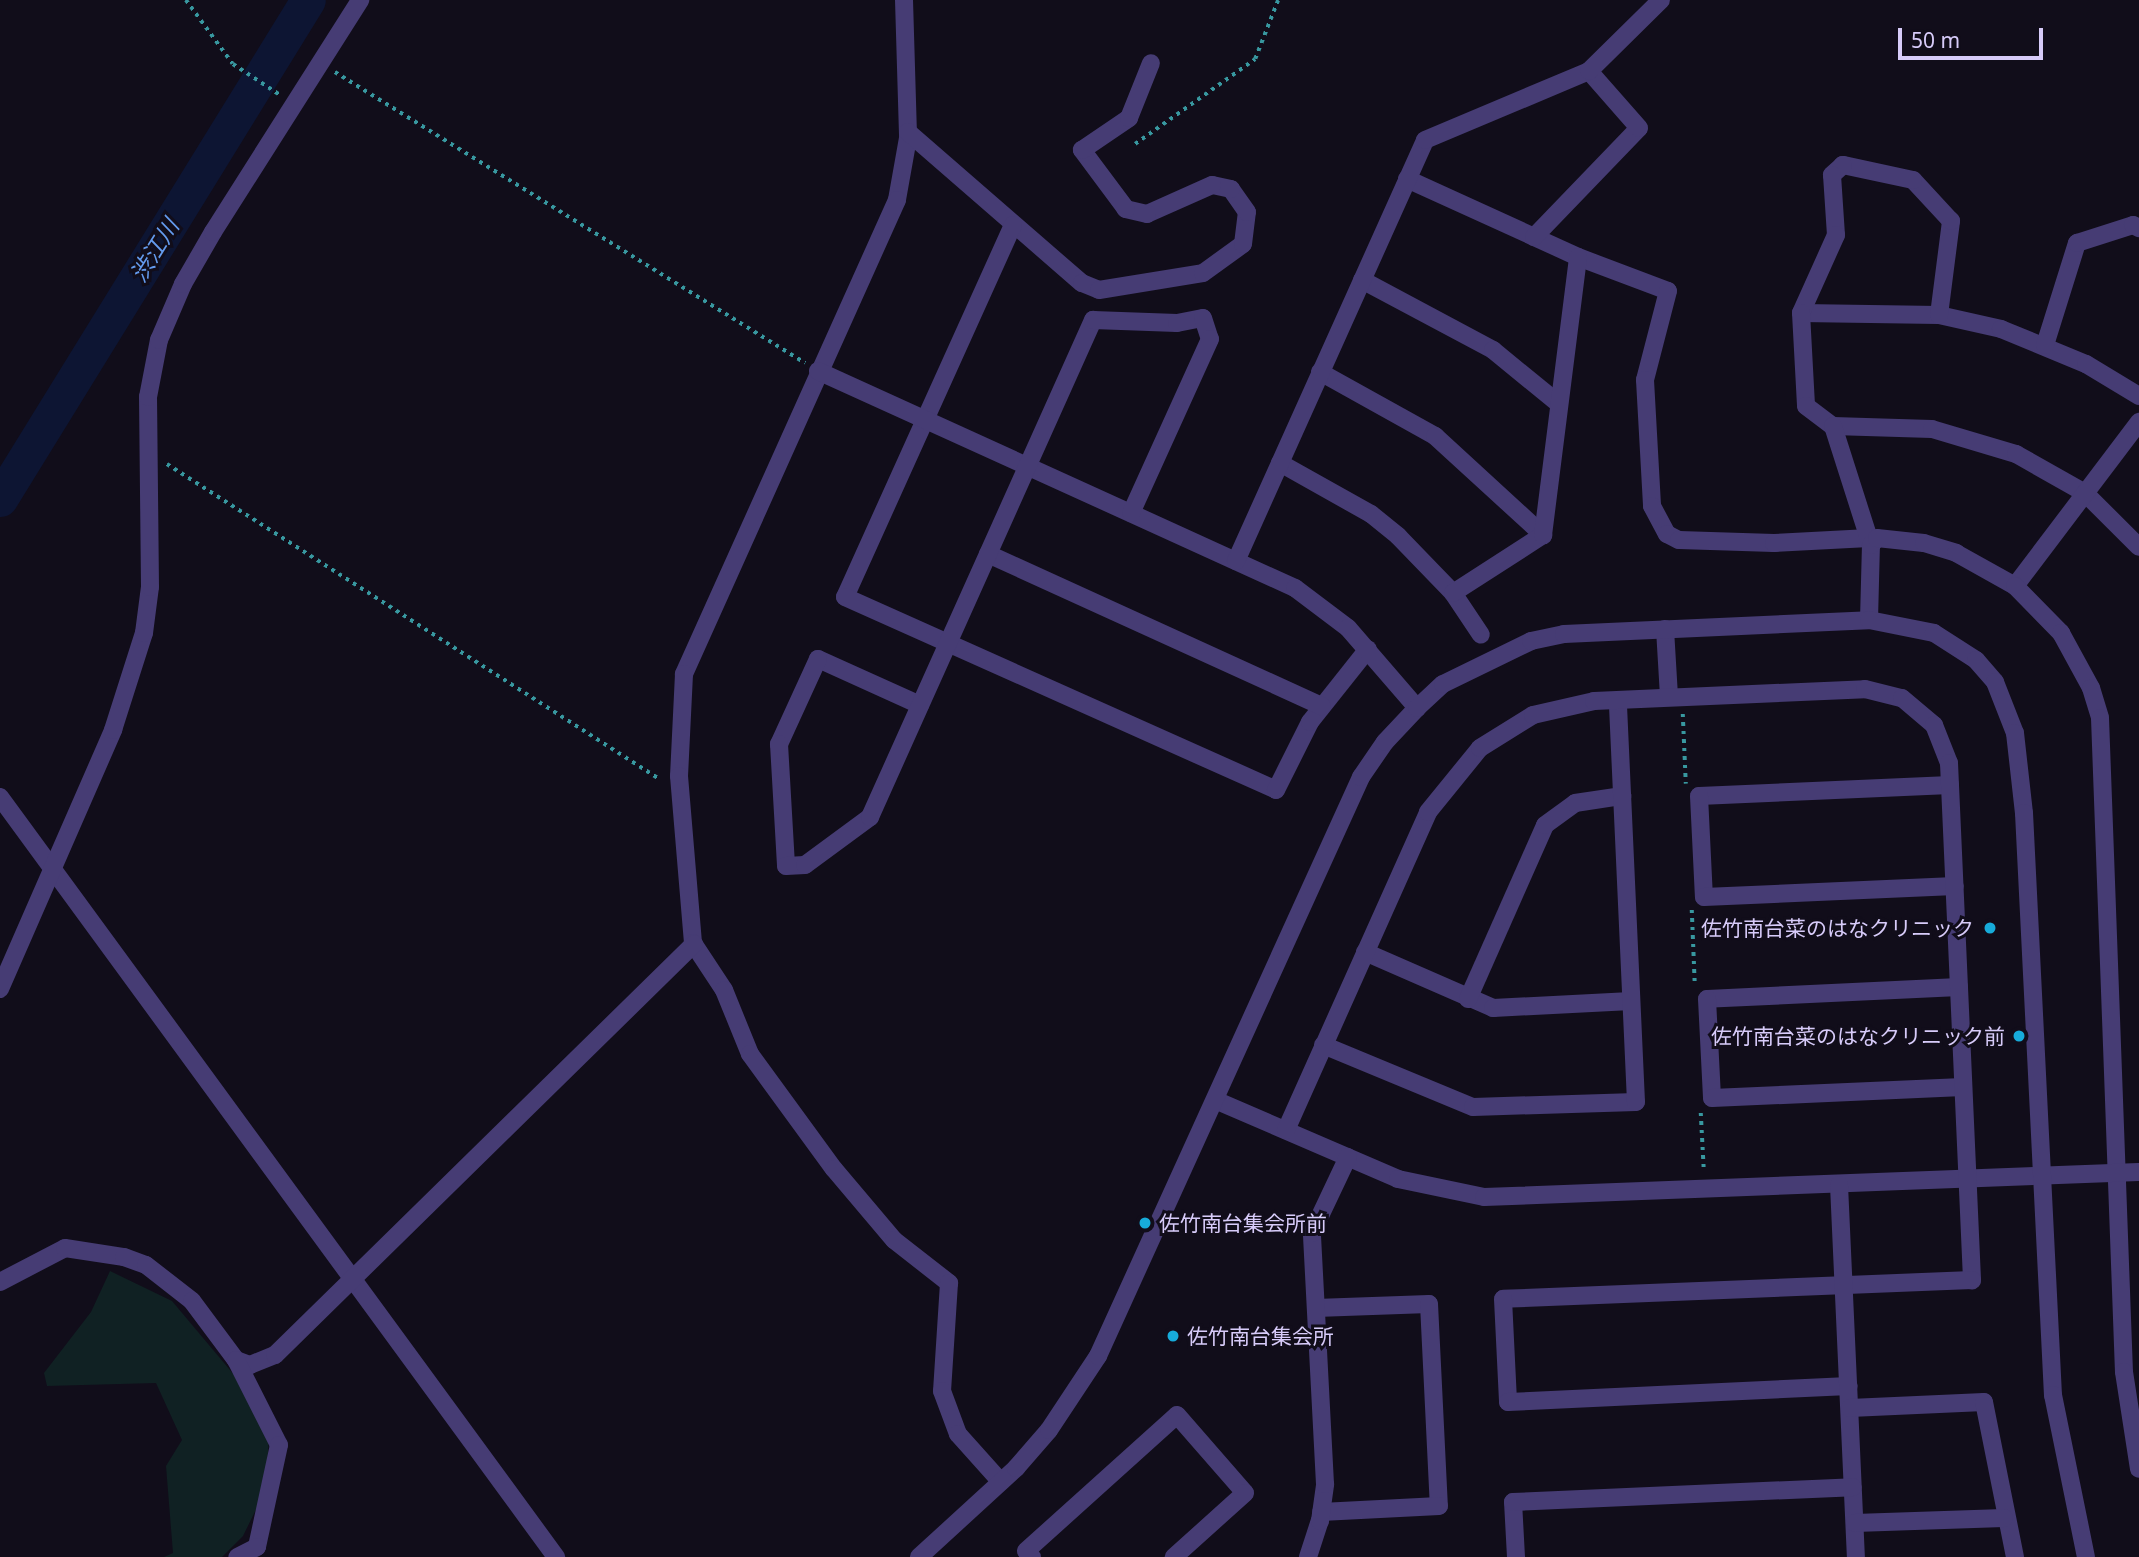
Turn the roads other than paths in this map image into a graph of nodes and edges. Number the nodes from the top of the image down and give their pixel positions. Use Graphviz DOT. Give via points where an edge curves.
graph roads {
  1 [pos="360,0"];
  2 [pos="904,0"];
  3 [pos="1661,0"];
  4 [pos="1151,63"];
  5 [pos="1589,71"];
  6 [pos="908,132"];
  7 [pos="1407,179"];
  8 [pos="1013,225"];
  9 [pos="2139,228"];
  10 [pos="1534,237"];
  11 [pos="1578,257"];
  12 [pos="1362,280"];
  13 [pos="1801,313"];
  14 [pos="1939,315"];
  15 [pos="2045,345"];
  16 [pos="818,371"];
  17 [pos="1321,372"];
  18 [pos="2139,396"];
  19 [pos="1559,404"];
  20 [pos="925,419"];
  21 [pos="2139,422"];
  22 [pos="1833,426"];
  23 [pos="1280,463"];
  24 [pos="1028,466"];
  25 [pos="2085,493"];
  26 [pos="1131,513"];
  27 [pos="1543,535"];
  28 [pos="1870,541"];
  29 [pos="2139,547"];
  30 [pos="988,554"];
  31 [pos="1236,561"];
  32 [pos="2015,586"];
  33 [pos="1453,593"];
  34 [pos="1869,620"];
  35 [pos="1665,629"];
  36 [pos="1481,635"];
  37 [pos="948,643"];
  38 [pos="1368,649"];
  39 [pos="1618,700"];
  40 [pos="1676,701"];
  41 [pos="920,705"];
  42 [pos="1322,706"];
  43 [pos="1417,708"];
  44 [pos="1950,785"];
  45 [pos="1622,796"];
  46 [pos="0,797"];
  47 [pos="53,868"];
  48 [pos="1955,886"];
  49 [pos="694,944"];
  50 [pos="1365,952"];
  51 [pos="1959,987"];
  52 [pos="0,989"];
  53 [pos="1468,999"];
  54 [pos="1631,1002"];
  55 [pos="1323,1045"];
  56 [pos="1963,1087"];
  57 [pos="1215,1100"];
  58 [pos="1286,1130"];
  59 [pos="1348,1157"];
  60 [pos="2139,1172"];
  61 [pos="2118,1173"];
  62 [pos="2041,1177"];
  63 [pos="1966,1181"];
  64 [pos="1839,1185"];
  65 [pos="356,1279"];
  66 [pos="0,1282"];
  67 [pos="1844,1285"];
  68 [pos="1316,1308"];
  69 [pos="236,1360"];
  70 [pos="1849,1386"];
  71 [pos="1850,1408"];
  72 [pos="2136,1442"];
  73 [pos="2139,1469"];
  74 [pos="1001,1482"];
  75 [pos="1853,1487"];
  76 [pos="1321,1512"];
  77 [pos="2004,1518"];
  78 [pos="1855,1523"];
  79 [pos="237,1557"];
  80 [pos="556,1557"];
  81 [pos="919,1557"];
  82 [pos="1032,1557"];
  83 [pos="1174,1557"];
  84 [pos="1308,1557"];
  85 [pos="1516,1557"];
  86 [pos="1856,1557"];
  87 [pos="2015,1557"];
  88 [pos="2085,1557"];
  1 -- 47 [label="street" via="183,284 159,340 148,397 145,450 150,587 144,633 122,707"];
  2 -- 6 [label="street"];
  3 -- 5 [label="street"];
  4 -- 8 [label="street" via="1129,118 1082,150 1126,209 1147,214 1212,185 1231,189 1247,212 1243,244 1203,273 1099,290 1082,283"];
  5 -- 7 [label="street" via="1425,140"];
  5 -- 10 [label="street" via="1639,128"];
  6 -- 8 [label="street"];
  6 -- 16 [label="street" via="897,200"];
  7 -- 10 [label="street"];
  7 -- 12 [label="street"];
  8 -- 20 [label="street"];
  9 -- 15 [label="street" via="2133,225 2077,243"];
  10 -- 11 [label="street"];
  11 -- 19 [label="street"];
  11 -- 28 [label="street" via="1668,291 1645,380 1651,506 1667,534 1679,540"];
  12 -- 17 [label="street"];
  12 -- 19 [label="street" via="1493,350"];
  13 -- 14 [label="street"];
  13 -- 14 [label="street" via="1836,235 1832,175 1843,165 1913,180 1951,221"];
  13 -- 22 [label="street" via="1806,406"];
  14 -- 15 [label="street"];
  15 -- 18 [label="street"];
  16 -- 20 [label="street"];
  16 -- 49 [label="street" via="680,689 679,776"];
  17 -- 23 [label="street"];
  17 -- 27 [label="street" via="1435,436"];
  19 -- 27 [label="street"];
  20 -- 24 [label="street"];
  20 -- 37 [label="street" via="845,597"];
  21 -- 25 [label="street"];
  22 -- 25 [label="street" via="1932,429 1979,440 2052,471"];
  22 -- 28 [label="street"];
  23 -- 31 [label="street"];
  23 -- 33 [label="street" via="1371,514 1428,563"];
  24 -- 26 [label="street"];
  24 -- 26 [label="street" via="1093,320 1177,323 1203,318 1210,339"];
  24 -- 30 [label="street"];
  25 -- 29 [label="street"];
  25 -- 32 [label="street"];
  26 -- 31 [label="street"];
  27 -- 33 [label="street"];
  28 -- 32 [label="street" via="1924,543 1956,553"];
  28 -- 34 [label="street"];
  30 -- 37 [label="street"];
  30 -- 42 [label="street"];
  31 -- 38 [label="street" via="1315,599"];
  32 -- 61 [label="street" via="2061,633 2091,688 2100,718"];
  33 -- 36 [label="street"];
  34 -- 35 [label="street"];
  34 -- 62 [label="street" via="1914,626 1953,644 1976,660 2007,706 2020,760 2024,813"];
  35 -- 40 [label="street"];
  35 -- 43 [label="street" via="1531,641 1443,684"];
  37 -- 41 [label="street"];
  37 -- 42 [label="street" via="1276,790"];
  38 -- 42 [label="street"];
  38 -- 43 [label="street"];
  39 -- 40 [label="street"];
  39 -- 45 [label="street"];
  39 -- 50 [label="street" via="1533,715 1480,748 1459,768 1428,812"];
  40 -- 44 [label="street" via="1853,689 1890,693 1914,705 1934,725 1945,748"];
  41 -- 41 [label="street" via="870,817 805,865 786,866 779,744 818,659"];
  43 -- 57 [label="street" via="1361,777"];
  44 -- 48 [label="street"];
  44 -- 48 [label="street" via="1699,796 1704,897"];
  45 -- 53 [label="street" via="1575,803 1545,825"];
  45 -- 54 [label="street"];
  46 -- 47 [label="street"];
  47 -- 52 [label="street"];
  47 -- 65 [label="street"];
  48 -- 51 [label="street"];
  49 -- 65 [label="street"];
  49 -- 74 [label="street" via="724,990 750,1054 834,1169 894,1240 949,1283 942,1391 958,1434"];
  50 -- 53 [label="street"];
  50 -- 55 [label="street"];
  51 -- 56 [label="street"];
  51 -- 56 [label="street" via="1707,999 1712,1098"];
  53 -- 54 [label="street" via="1493,1008"];
  54 -- 55 [label="street" via="1636,1102 1473,1107"];
  55 -- 58 [label="street"];
  56 -- 63 [label="street"];
  57 -- 58 [label="street"];
  57 -- 74 [label="street" via="1098,1356 1049,1430"];
  58 -- 59 [label="street"];
  59 -- 64 [label="street" via="1418,1185 1484,1197"];
  59 -- 68 [label="street" via="1312,1233"];
  60 -- 61 [label="street"];
  61 -- 62 [label="street"];
  61 -- 72 [label="street" via="2124,1372"];
  62 -- 63 [label="street"];
  62 -- 88 [label="street" via="2053,1395"];
  63 -- 64 [label="street"];
  63 -- 67 [label="street" via="1972,1280"];
  64 -- 67 [label="street"];
  65 -- 69 [label="street" via="275,1355 250,1365"];
  65 -- 80 [label="street"];
  66 -- 69 [label="street" via="65,1248 124,1257 146,1265 192,1301"];
  67 -- 70 [label="street"];
  67 -- 70 [label="street" via="1503,1299 1508,1402"];
  68 -- 76 [label="street" via="1325,1484"];
  68 -- 76 [label="street" via="1429,1304 1438,1506"];
  69 -- 79 [label="street" via="279,1445 257,1547"];
  70 -- 71 [label="street"];
  71 -- 75 [label="street"];
  71 -- 77 [label="street" via="1984,1402"];
  72 -- 73 [label="street"];
  74 -- 81 [label="street"];
  75 -- 78 [label="street"];
  75 -- 85 [label="street" via="1513,1502"];
  76 -- 84 [label="street"];
  77 -- 78 [label="street"];
  77 -- 87 [label="street"];
  78 -- 86 [label="street"];
  82 -- 83 [label="street" via="1026,1551 1177,1415 1245,1493"];
}
